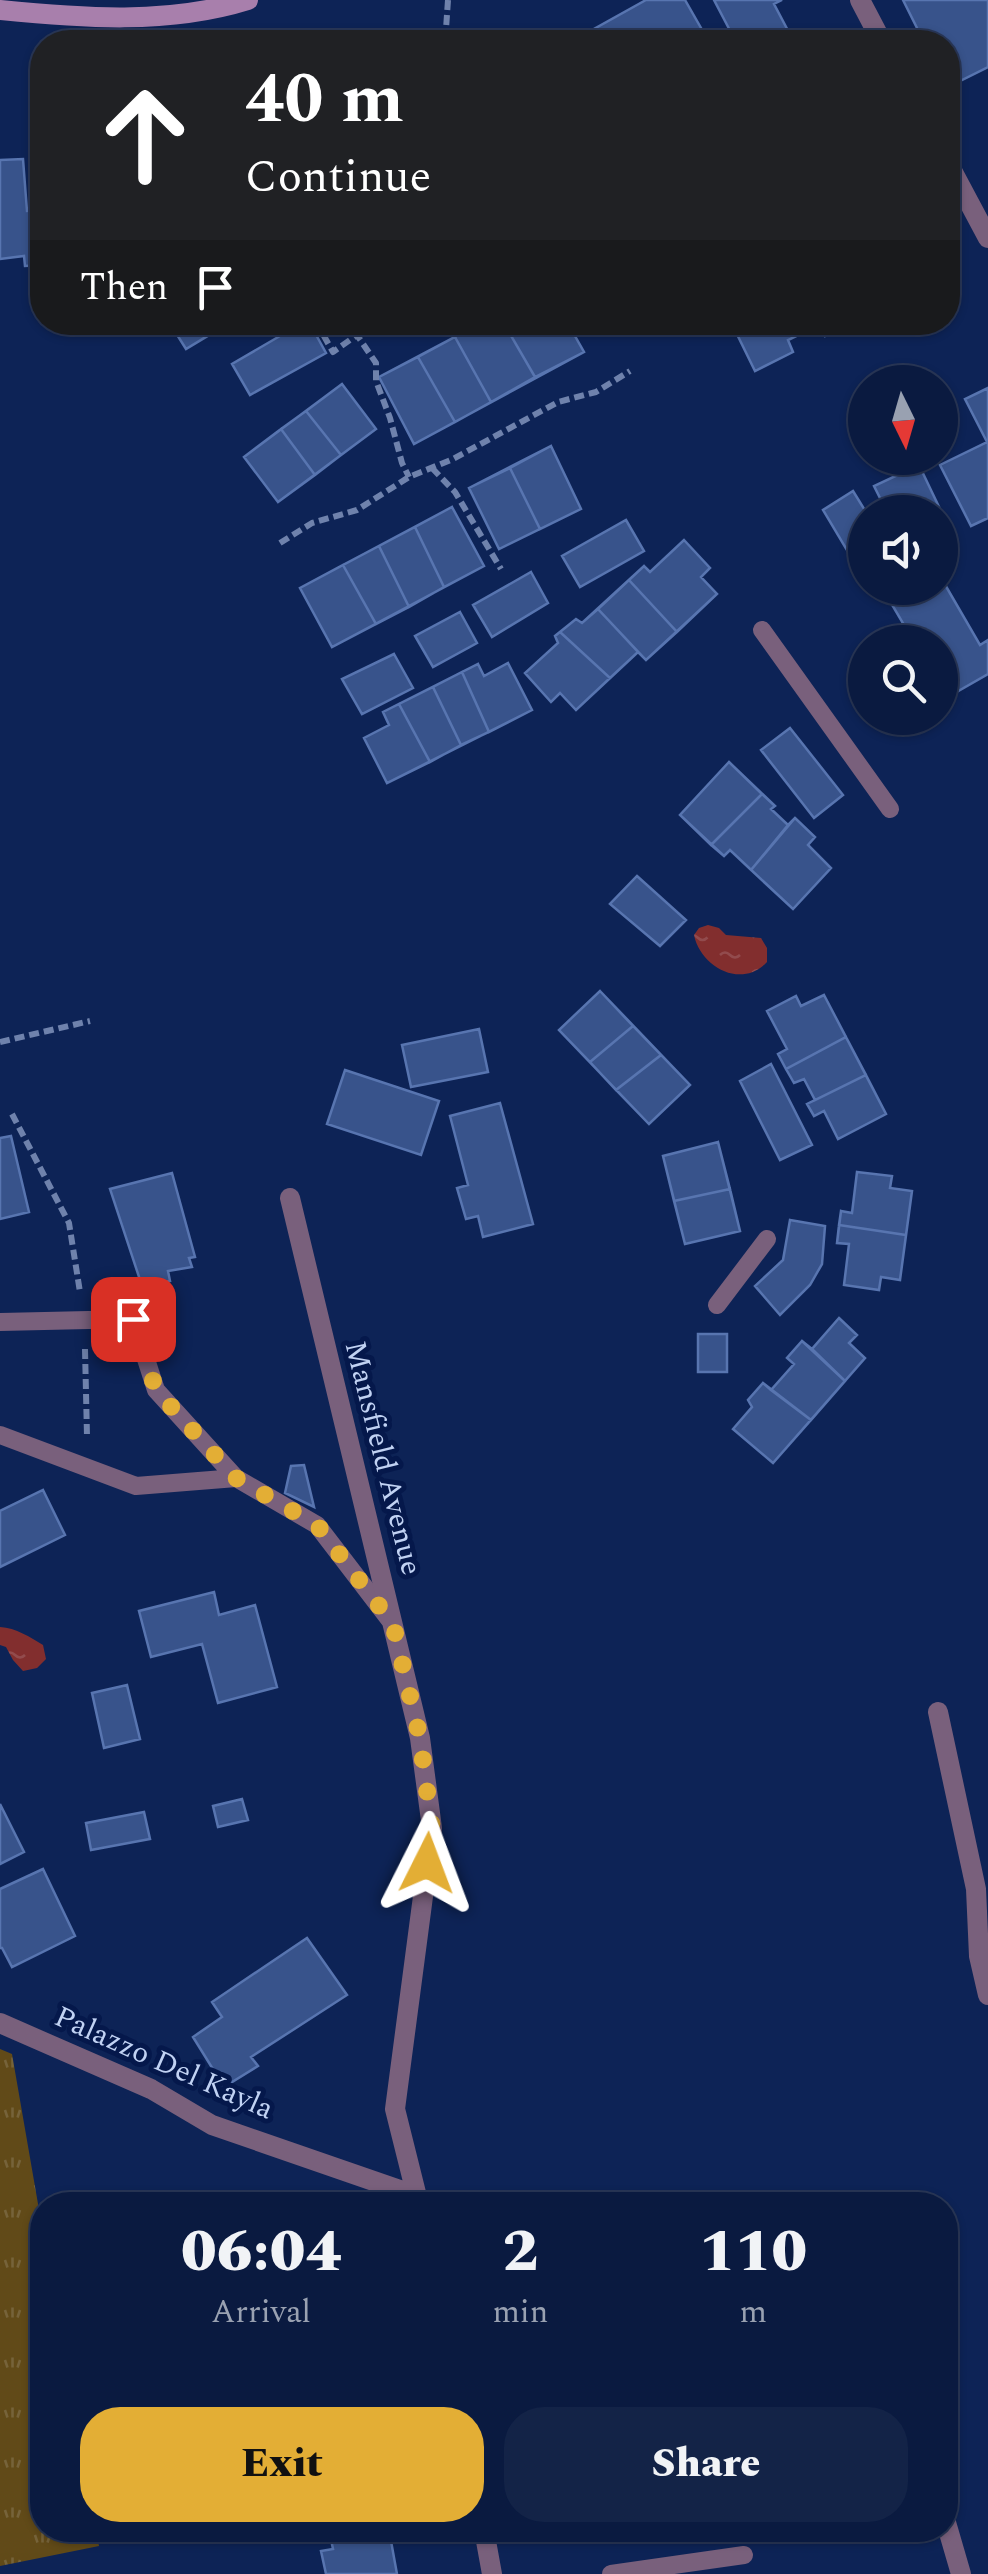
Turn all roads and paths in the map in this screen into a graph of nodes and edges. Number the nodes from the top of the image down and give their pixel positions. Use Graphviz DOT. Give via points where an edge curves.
graph roads {
  1 [pos="248,0"];
  2 [pos="448,0"];
  3 [pos="860,0"];
  4 [pos="0,10"];
  5 [pos="446,30"];
  6 [pos="876,30"];
  7 [pos="960,186"];
  8 [pos="988,238"];
  9 [pos="323,335"];
  10 [pos="355,335"];
  11 [pos="357,335"];
  12 [pos="630,371"];
  13 [pos="432,468"];
  14 [pos="410,476"];
  15 [pos="280,544"];
  16 [pos="500,569"];
  17 [pos="762,630"];
  18 [pos="890,809"];
  19 [pos="90,1021"];
  20 [pos="0,1042"];
  21 [pos="12,1114"];
  22 [pos="290,1198"];
  23 [pos="767,1239"];
  24 [pos="716,1305"];
  25 [pos="84,1320"];
  26 [pos="0,1322"];
  27 [pos="0,1435"];
  28 [pos="87,1468"];
  29 [pos="236,1478"];
  30 [pos="393,1624"];
  31 [pos="938,1712"];
  32 [pos="988,1996"];
  33 [pos="0,2022"];
  34 [pos="396,2192"];
  35 [pos="416,2192"];
  36 [pos="486,2542"];
  37 [pos="952,2542"];
  38 [pos="744,2555"];
  39 [pos="492,2574"];
  40 [pos="611,2574"];
  41 [pos="961,2574"];
  1 -- 4 [label="main road" via="144,18"];
  2 -- 5 [label="path"];
  3 -- 6 [label="street"];
  7 -- 8 [label="street"];
  9 -- 10 [label="path" via="333,352"];
  11 -- 14 [label="path" via="376,363 376,381"];
  12 -- 13 [label="path"];
  13 -- 14 [label="path"];
  13 -- 16 [label="path" via="455,492"];
  14 -- 15 [label="path" via="357,510 312,523"];
  17 -- 18 [label="lane"];
  19 -- 20 [label="path"];
  21 -- 25 [label="path" via="69,1223"];
  22 -- 30 [label="street, Mansfield Avenue"];
  23 -- 24 [label="lane"];
  25 -- 26 [label="lane"];
  25 -- 28 [label="path"];
  25 -- 29 [label="lane" via="133,1319 156,1390"];
  27 -- 28 [label="lane"];
  28 -- 29 [label="lane" via="136,1486"];
  29 -- 30 [label="lane" via="317,1525"];
  30 -- 35 [label="street, Mansfield Avenue" via="420,1738 432,1828 395,2108"];
  31 -- 32 [label="street" via="976,1890"];
  33 -- 34 [label="street, Palazzo Del Kayla" via="151,2088 212,2124"];
  36 -- 39 [label="street"];
  37 -- 41 [label="street"];
  38 -- 40 [label="lane"];
}
